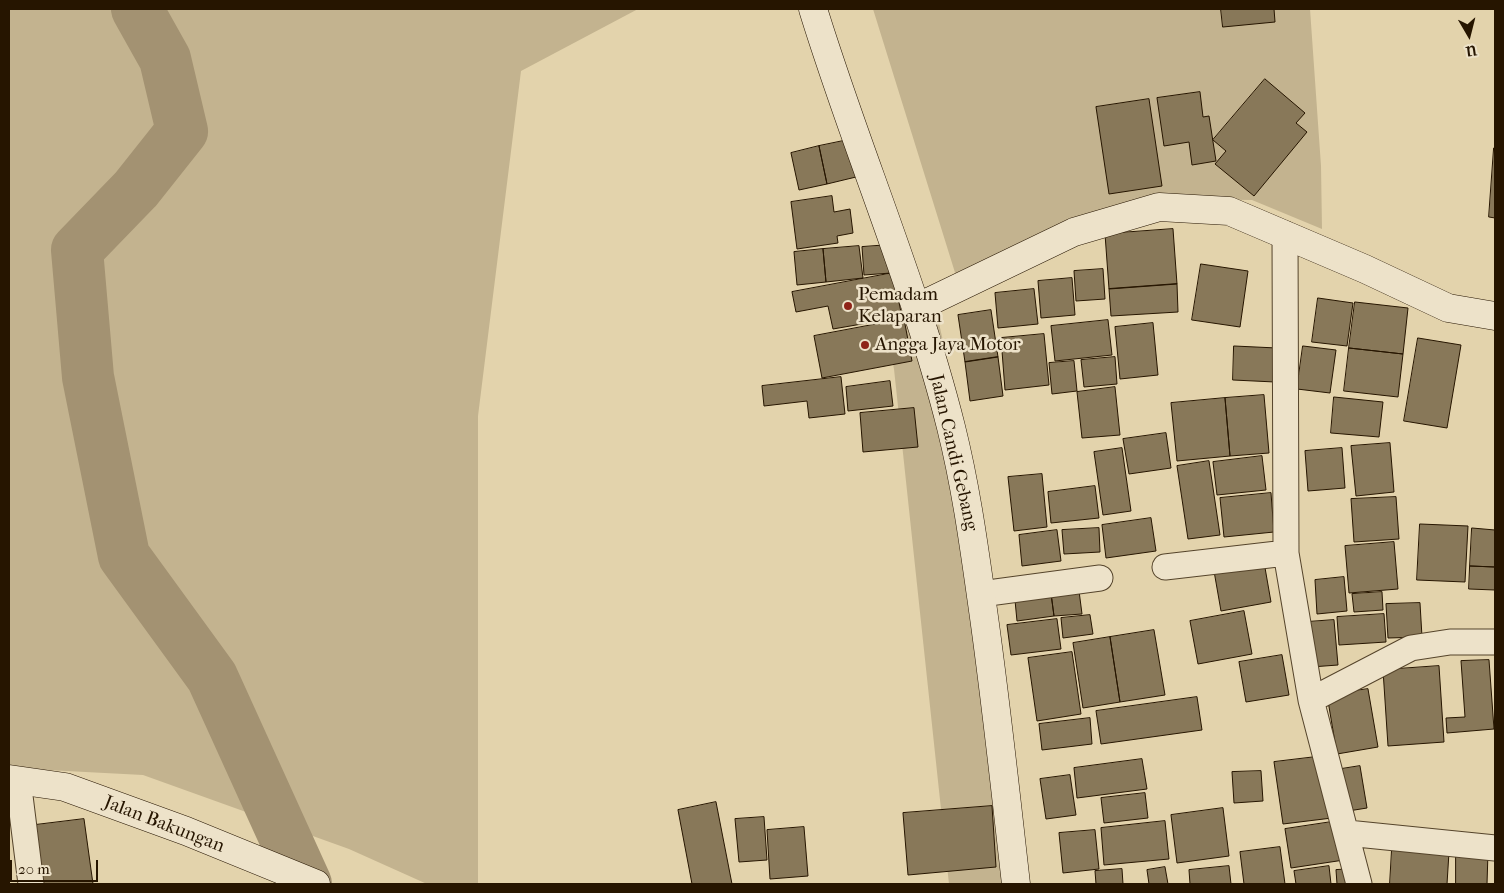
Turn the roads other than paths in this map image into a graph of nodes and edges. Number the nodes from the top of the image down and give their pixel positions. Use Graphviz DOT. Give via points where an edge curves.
graph roads {
  1 [pos="813,9"];
  2 [pos="1285,234"];
  3 [pos="916,308"];
  4 [pos="1495,316"];
  5 [pos="1286,553"];
  6 [pos="1165,567"];
  7 [pos="1100,578"];
  8 [pos="981,594"];
  9 [pos="1495,642"];
  10 [pos="1311,700"];
  11 [pos="14,780"];
  12 [pos="1347,833"];
  13 [pos="1495,848"];
  14 [pos="31,884"];
  15 [pos="316,884"];
  16 [pos="1016,884"];
  17 [pos="1359,884"];
  1 -- 3 [label="street, Jalan Candi Gebang"];
  2 -- 3 [label="street" via="1229,211 1159,207 1074,232"];
  2 -- 4 [label="street" via="1448,308"];
  2 -- 5 [label="street"];
  3 -- 8 [label="street, Jalan Candi Gebang" via="951,426 971,521"];
  5 -- 6 [label="street"];
  5 -- 10 [label="street"];
  7 -- 8 [label="street"];
  8 -- 16 [label="street, Jalan Candi Gebang"];
  9 -- 10 [label="street" via="1450,642 1412,648"];
  10 -- 12 [label="street"];
  11 -- 14 [label="street"];
  11 -- 15 [label="street, Jalan Bakungan" via="65,787 186,831"];
  12 -- 13 [label="street"];
  12 -- 17 [label="street"];
}
